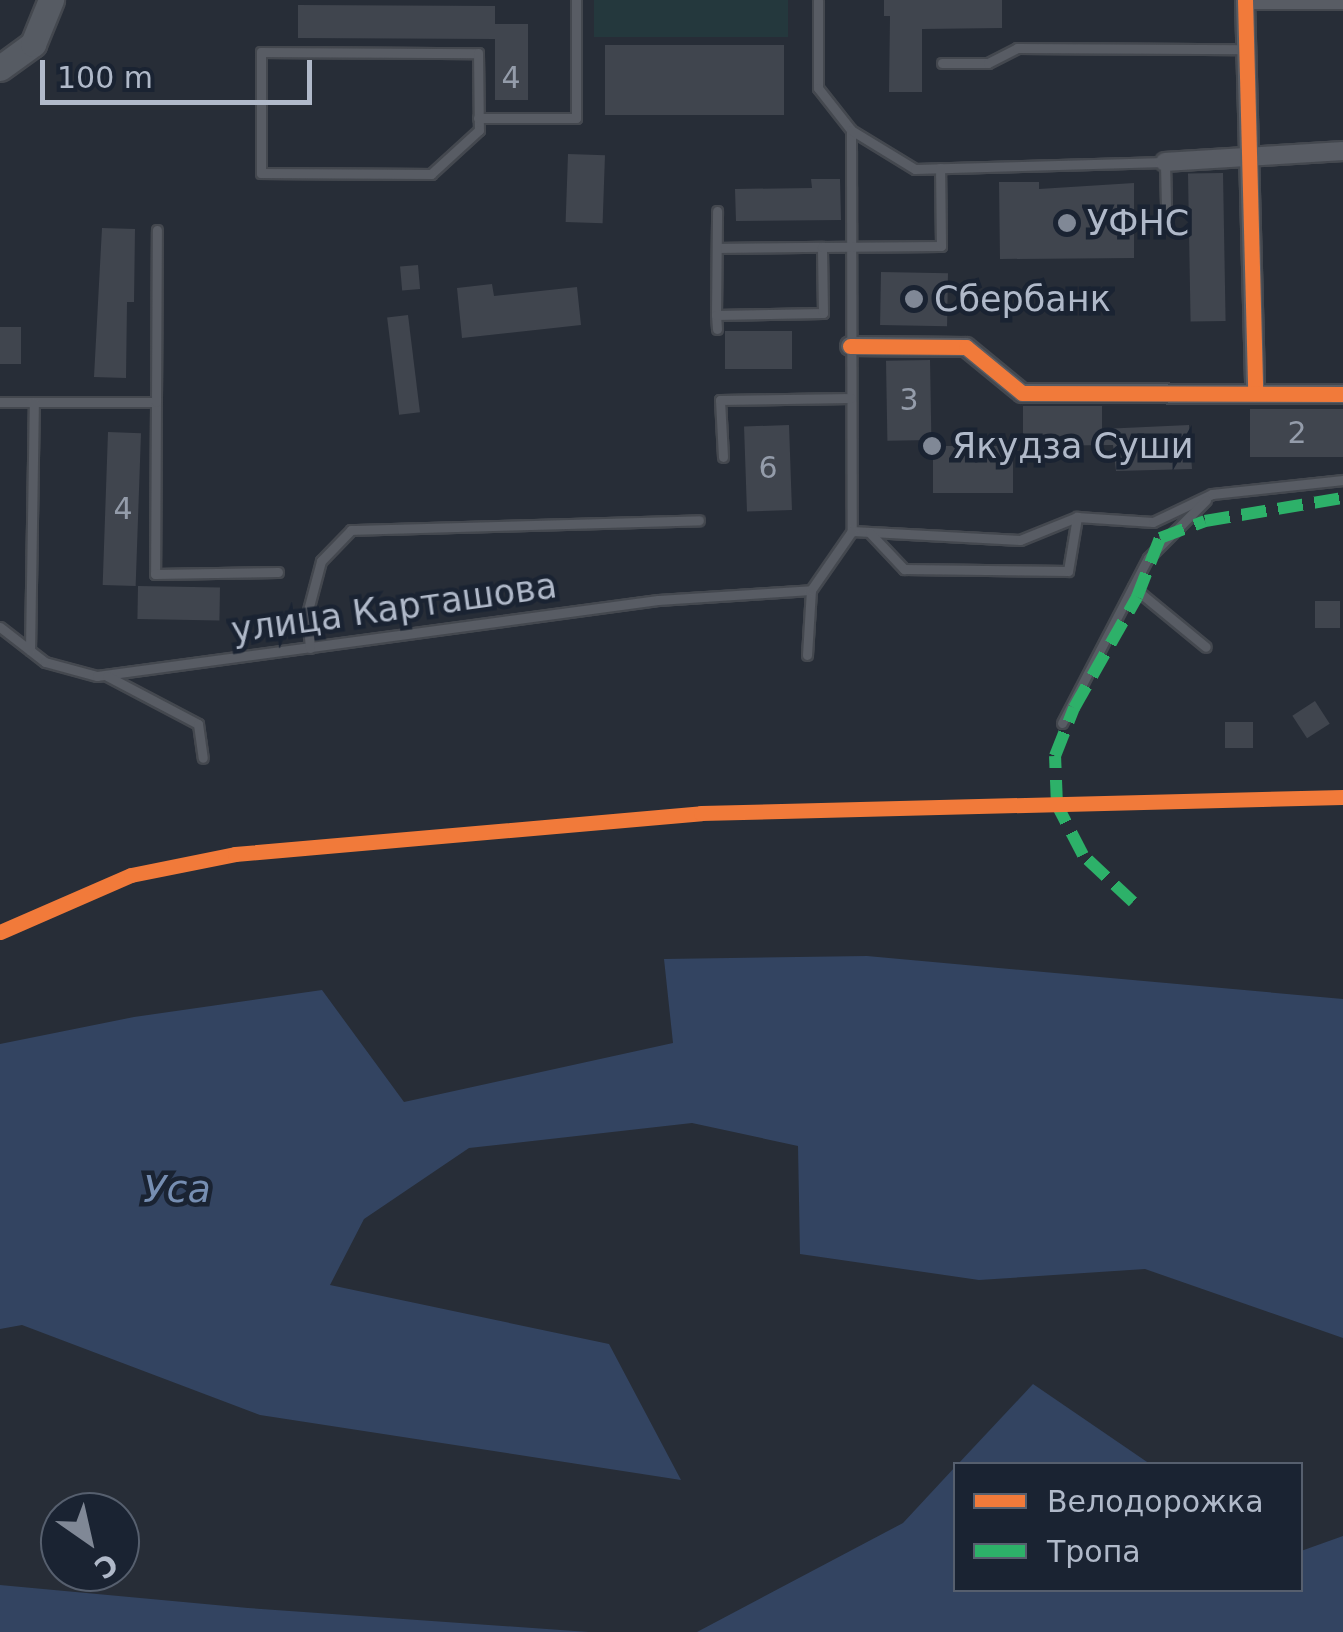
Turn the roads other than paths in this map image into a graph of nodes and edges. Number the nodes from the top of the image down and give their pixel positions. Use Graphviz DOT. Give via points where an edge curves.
graph roads {
  1 [pos="71,0"];
  2 [pos="576,0"];
  3 [pos="818,0"];
  4 [pos="1245,2"];
  5 [pos="1342,4"];
  6 [pos="48,12"];
  7 [pos="1246,49"];
  8 [pos="942,63"];
  9 [pos="8,64"];
  10 [pos="0,91"];
  11 [pos="478,118"];
  12 [pos="851,130"];
  13 [pos="1343,150"];
  14 [pos="1249,157"];
  15 [pos="1165,162"];
  16 [pos="940,168"];
  17 [pos="1166,207"];
  18 [pos="717,210"];
  19 [pos="157,230"];
  20 [pos="849,246"];
  21 [pos="822,247"];
  22 [pos="718,248"];
  23 [pos="716,315"];
  24 [pos="717,329"];
  25 [pos="850,346"];
  26 [pos="1255,393"];
  27 [pos="1343,394"];
  28 [pos="851,398"];
  29 [pos="0,402"];
  30 [pos="34,402"];
  31 [pos="156,402"];
  32 [pos="722,457"];
  33 [pos="1343,480"];
  34 [pos="1212,494"];
  35 [pos="1077,517"];
  36 [pos="699,520"];
  37 [pos="852,531"];
  38 [pos="870,533"];
  39 [pos="278,572"];
  40 [pos="1134,587"];
  41 [pos="810,590"];
  42 [pos="0,627"];
  43 [pos="1206,647"];
  44 [pos="310,648"];
  45 [pos="30,650"];
  46 [pos="807,655"];
  47 [pos="104,675"];
  48 [pos="1062,724"];
  49 [pos="203,758"];
  1 -- 6 [label="main road"];
  2 -- 11 [label="lane" via="576,118"];
  3 -- 12 [label="lane" via="818,88"];
  4 -- 5 [label="lane"];
  4 -- 7 [label="street"];
  6 -- 9 [label="main road"];
  7 -- 8 [label="lane" via="1017,48 988,63"];
  7 -- 14 [label="street"];
  9 -- 10 [label="main road"];
  11 -- 11 [label="lane" via="478,53 261,52 261,173 431,174 479,130"];
  12 -- 16 [label="lane" via="915,169"];
  12 -- 20 [label="lane"];
  13 -- 14 [label="street"];
  14 -- 15 [label="street"];
  14 -- 26 [label="street"];
  15 -- 16 [label="lane"];
  15 -- 17 [label="lane"];
  16 -- 20 [label="lane" via="941,246"];
  18 -- 22 [label="lane"];
  19 -- 31 [label="lane"];
  20 -- 21 [label="lane"];
  20 -- 25 [label="lane"];
  21 -- 22 [label="lane"];
  21 -- 23 [label="lane" via="822,313"];
  22 -- 23 [label="lane"];
  23 -- 24 [label="lane"];
  25 -- 26 [label="street" via="966,347 1022,392"];
  25 -- 28 [label="lane"];
  26 -- 27 [label="street"];
  28 -- 32 [label="lane" via="720,400"];
  28 -- 37 [label="lane"];
  29 -- 30 [label="lane"];
  30 -- 31 [label="lane"];
  30 -- 45 [label="lane"];
  31 -- 39 [label="lane" via="155,574"];
  33 -- 34 [label="lane"];
  34 -- 35 [label="lane" via="1152,522"];
  34 -- 40 [label="lane" via="1148,558"];
  35 -- 38 [label="lane" via="1020,540"];
  35 -- 38 [label="lane" via="1068,571 904,569"];
  36 -- 44 [label="lane" via="351,530 321,560 307,614"];
  37 -- 38 [label="lane"];
  37 -- 41 [label="lane"];
  40 -- 43 [label="lane"];
  40 -- 48 [label="lane"];
  41 -- 44 [label="lane, улица Карташова" via="658,600"];
  41 -- 46 [label="lane"];
  42 -- 45 [label="lane, улица Карташова"];
  44 -- 47 [label="lane, улица Карташова"];
  45 -- 47 [label="lane, улица Карташова" via="45,662"];
  47 -- 49 [label="lane" via="198,724"];
}
